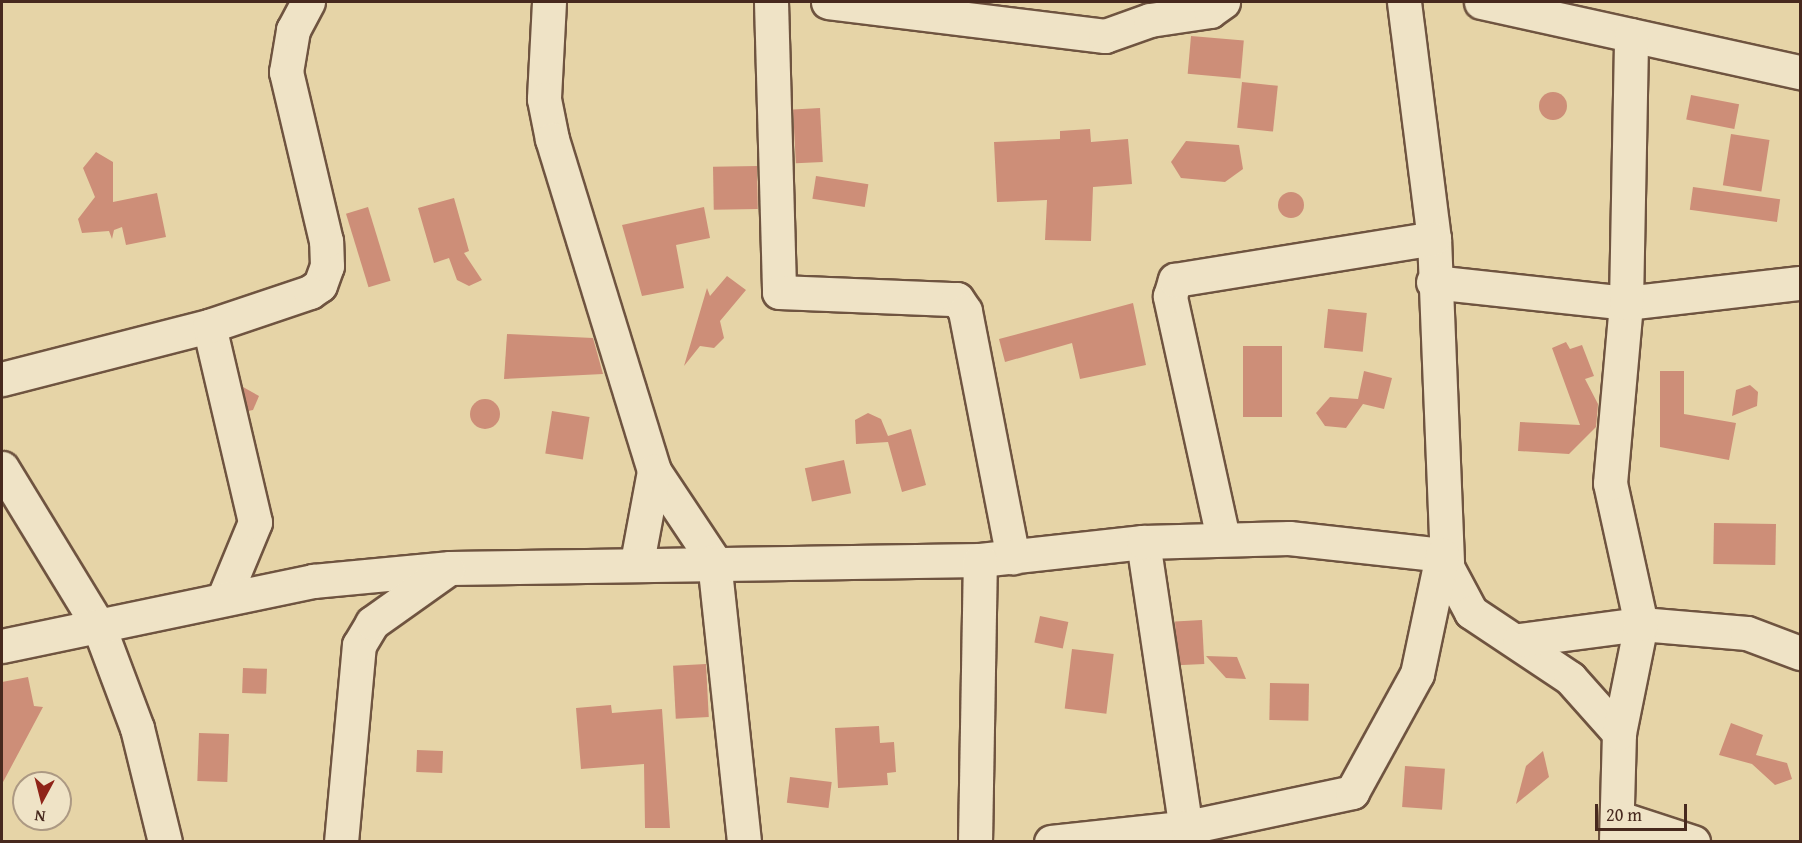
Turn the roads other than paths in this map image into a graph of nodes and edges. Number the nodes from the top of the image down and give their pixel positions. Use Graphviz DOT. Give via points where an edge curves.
graph roads {
  1 [pos="308,2"];
  2 [pos="549,2"];
  3 [pos="771,2"];
  4 [pos="828,2"];
  5 [pos="1223,2"];
  6 [pos="1404,2"];
  7 [pos="1481,2"];
  8 [pos="1631,35"];
  9 [pos="1800,72"];
  10 [pos="1434,238"];
  11 [pos="1433,282"];
  12 [pos="1800,283"];
  13 [pos="1626,303"];
  14 [pos="209,326"];
  15 [pos="2,379"];
  16 [pos="2,468"];
  17 [pos="654,471"];
  18 [pos="1223,538"];
  19 [pos="1143,542"];
  20 [pos="1013,557"];
  21 [pos="980,560"];
  22 [pos="714,561"];
  23 [pos="1445,561"];
  24 [pos="637,562"];
  25 [pos="450,568"];
  26 [pos="224,597"];
  27 [pos="1641,624"];
  28 [pos="99,627"];
  29 [pos="1520,640"];
  30 [pos="2,646"];
  31 [pos="1800,653"];
  32 [pos="1618,734"];
  33 [pos="1618,830"];
  34 [pos="1188,834"];
  35 [pos="165,842"];
  36 [pos="341,842"];
  37 [pos="744,842"];
  38 [pos="975,842"];
  39 [pos="1052,842"];
  40 [pos="1693,842"];
  1 -- 14 [label="street" via="293,30 286,72 326,241 327,266 320,285 310,292"];
  2 -- 17 [label="street" via="547,119"];
  3 -- 20 [label="street" via="779,292 957,299 965,311"];
  4 -- 5 [label="street" via="1106,36 1150,20 1210,11"];
  6 -- 10 [label="street"];
  7 -- 8 [label="street"];
  8 -- 9 [label="street"];
  8 -- 13 [label="street"];
  10 -- 11 [label="street"];
  10 -- 18 [label="street" via="1175,280 1170,296"];
  11 -- 13 [label="street"];
  11 -- 23 [label="street"];
  12 -- 13 [label="street"];
  13 -- 27 [label="street" via="1610,483"];
  14 -- 15 [label="street"];
  14 -- 26 [label="street" via="255,522"];
  16 -- 28 [label="street"];
  17 -- 22 [label="street"];
  17 -- 24 [label="street"];
  18 -- 19 [label="street"];
  18 -- 23 [label="street" via="1289,538"];
  19 -- 20 [label="street"];
  19 -- 34 [label="street"];
  20 -- 21 [label="street"];
  21 -- 22 [label="street"];
  21 -- 38 [label="street"];
  22 -- 24 [label="street"];
  22 -- 37 [label="street"];
  23 -- 29 [label="street" via="1471,612"];
  23 -- 34 [label="street" via="1418,674 1352,792"];
  24 -- 25 [label="street"];
  25 -- 26 [label="street" via="337,577"];
  25 -- 36 [label="street" via="364,633"];
  26 -- 28 [label="street"];
  27 -- 29 [label="street"];
  27 -- 31 [label="street" via="1747,633"];
  27 -- 32 [label="street"];
  28 -- 30 [label="street"];
  28 -- 35 [label="street" via="137,728"];
  29 -- 32 [label="street" via="1588,696"];
  32 -- 33 [label="street"];
  33 -- 40 [label="street"];
  34 -- 39 [label="street"];
}
